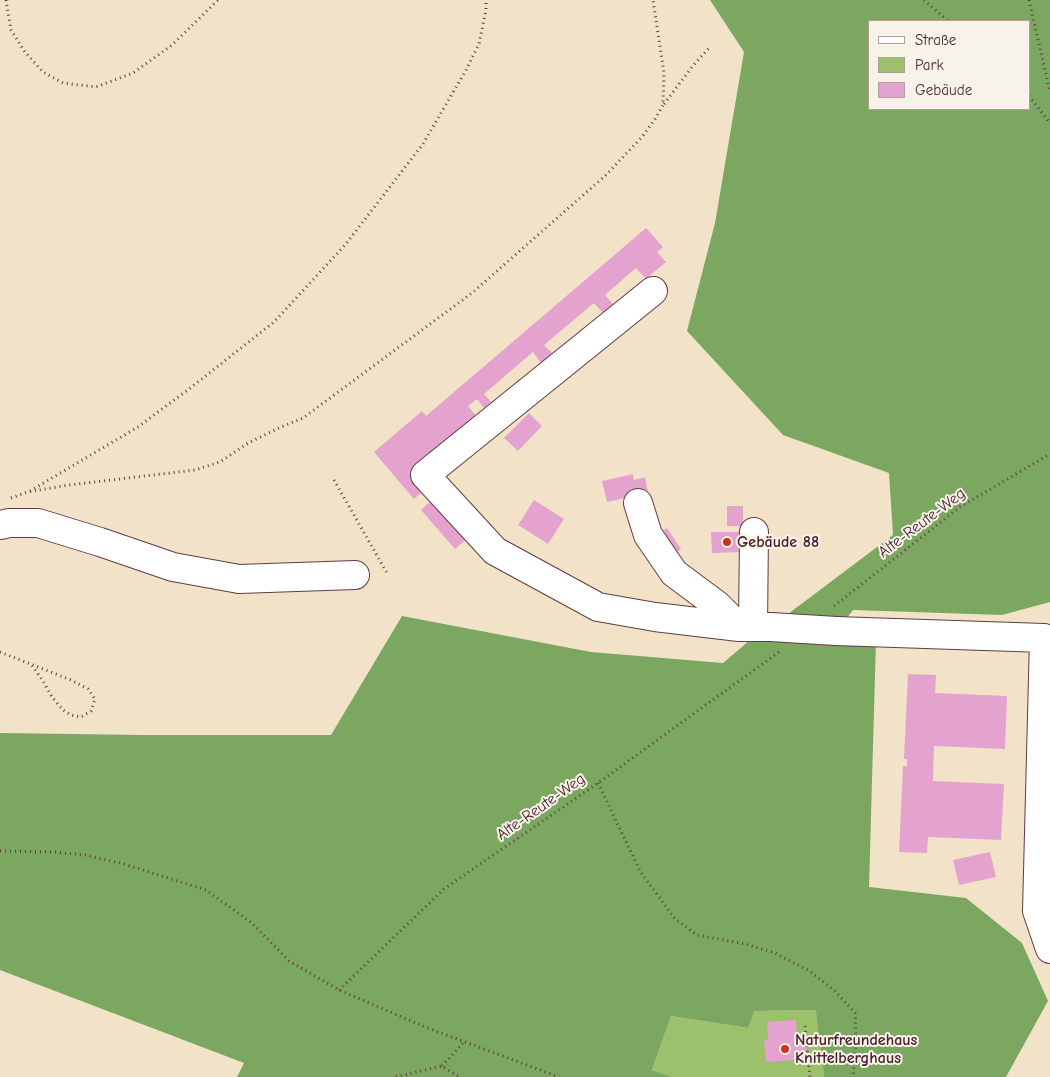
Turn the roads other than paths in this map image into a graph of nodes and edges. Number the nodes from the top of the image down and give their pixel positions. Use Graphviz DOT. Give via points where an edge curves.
graph roads {
  1 [pos="653,291"];
  2 [pos="638,503"];
  3 [pos="0,525"];
  4 [pos="754,532"];
  5 [pos="355,575"];
  6 [pos="754,627"];
  7 [pos="1047,637"];
  8 [pos="1050,949"];
  1 -- 6 [label="lane" via="425,475 495,551 598,607 656,617"];
  2 -- 6 [label="lane" via="648,536 674,573"];
  3 -- 5 [label="lane" via="38,524 173,567 239,579"];
  4 -- 6 [label="lane"];
  6 -- 7 [label="lane, bridge" via="833,620"];
  7 -- 8 [label="lane" via="1037,911"];
}
